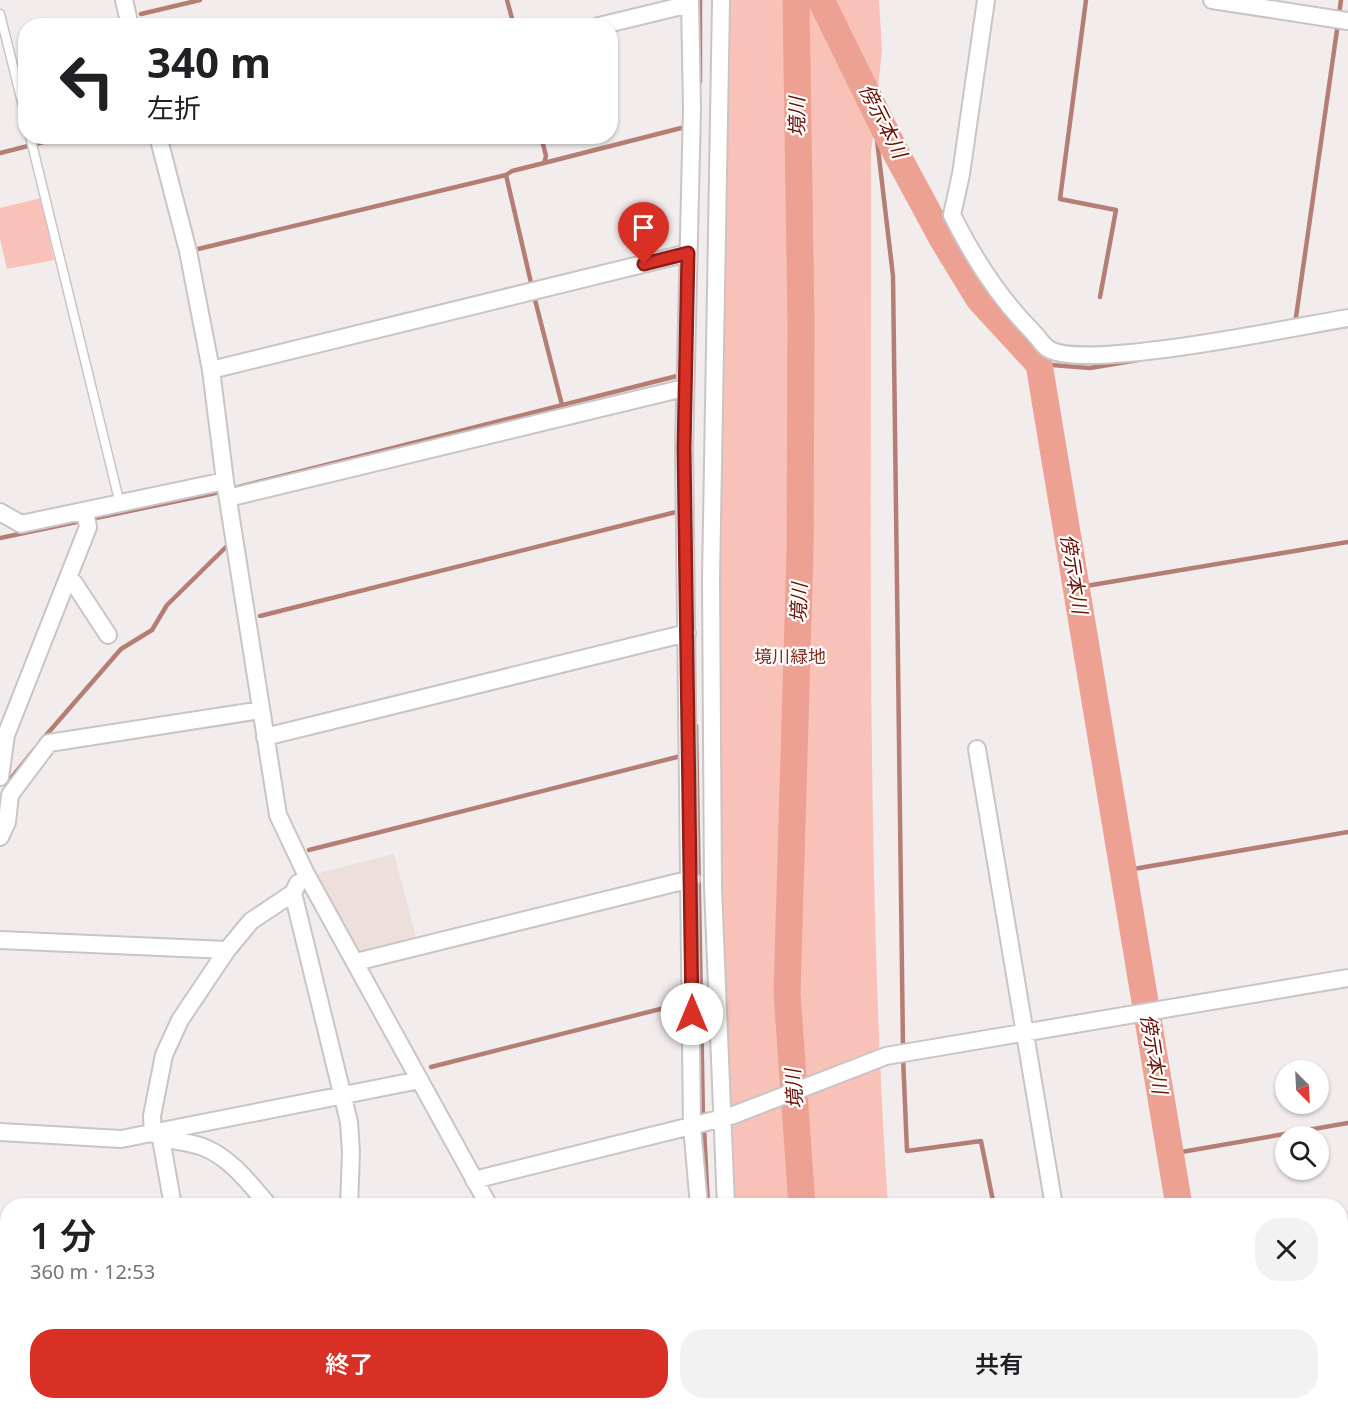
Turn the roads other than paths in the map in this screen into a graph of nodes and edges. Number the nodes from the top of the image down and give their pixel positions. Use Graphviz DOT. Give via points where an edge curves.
graph roads {
  1 [pos="124,0"];
  2 [pos="986,0"];
  3 [pos="1212,0"];
  4 [pos="690,2"];
  5 [pos="721,2"];
  6 [pos="0,15"];
  7 [pos="128,18"];
  8 [pos="618,21"];
  9 [pos="1348,21"];
  10 [pos="18,86"];
  11 [pos="32,144"];
  12 [pos="160,144"];
  13 [pos="688,253"];
  14 [pos="1348,318"];
  15 [pos="211,369"];
  16 [pos="684,387"];
  17 [pos="225,481"];
  18 [pos="228,498"];
  19 [pos="120,504"];
  20 [pos="85,511"];
  21 [pos="0,512"];
  22 [pos="68,579"];
  23 [pos="687,633"];
  24 [pos="108,635"];
  25 [pos="261,710"];
  26 [pos="265,737"];
  27 [pos="976,748"];
  28 [pos="0,777"];
  29 [pos="5,793"];
  30 [pos="0,837"];
  31 [pos="305,872"];
  32 [pos="691,879"];
  33 [pos="293,893"];
  34 [pos="0,940"];
  35 [pos="227,950"];
  36 [pos="356,962"];
  37 [pos="1348,978"];
  38 [pos="1025,1032"];
  39 [pos="420,1080"];
  40 [pos="343,1094"];
  41 [pos="723,1118"];
  42 [pos="692,1126"];
  43 [pos="0,1132"];
  44 [pos="158,1135"];
  45 [pos="474,1180"];
  46 [pos="172,1198"];
  47 [pos="262,1198"];
  48 [pos="349,1198"];
  49 [pos="484,1198"];
  50 [pos="698,1198"];
  51 [pos="726,1198"];
  52 [pos="1053,1198"];
  1 -- 7 [label="street"];
  2 -- 14 [label="street" via="952,215 976,260 1047,348 1062,355 1099,356 1199,344"];
  3 -- 9 [label="street"];
  4 -- 8 [label="street"];
  4 -- 13 [label="street"];
  5 -- 41 [label="street" via="711,579 713,888"];
  6 -- 10 [label="lane"];
  11 -- 19 [label="lane"];
  12 -- 15 [label="street" via="188,251"];
  13 -- 15 [label="street"];
  13 -- 16 [label="street"];
  15 -- 17 [label="street"];
  16 -- 18 [label="street"];
  16 -- 23 [label="street"];
  17 -- 18 [label="street"];
  17 -- 19 [label="street"];
  18 -- 25 [label="street"];
  19 -- 20 [label="street"];
  20 -- 21 [label="street" via="21,524"];
  20 -- 22 [label="street" via="88,527"];
  22 -- 24 [label="street"];
  22 -- 28 [label="street" via="6,735"];
  23 -- 26 [label="street"];
  23 -- 32 [label="street"];
  25 -- 26 [label="street"];
  25 -- 29 [label="street" via="49,743"];
  26 -- 31 [label="street" via="278,815"];
  27 -- 38 [label="street"];
  29 -- 30 [label="street" via="7,822"];
  31 -- 33 [label="street"];
  31 -- 36 [label="street"];
  32 -- 36 [label="street"];
  32 -- 42 [label="street"];
  33 -- 35 [label="street" via="262,912"];
  33 -- 40 [label="street"];
  34 -- 35 [label="street"];
  35 -- 44 [label="street" via="169,1039 152,1116"];
  36 -- 39 [label="street"];
  37 -- 38 [label="street"];
  38 -- 41 [label="street" via="882,1057"];
  38 -- 52 [label="street"];
  39 -- 40 [label="street"];
  39 -- 45 [label="street"];
  40 -- 44 [label="street" via="178,1127"];
  40 -- 48 [label="street" via="351,1152"];
  41 -- 42 [label="street"];
  41 -- 51 [label="street"];
  42 -- 45 [label="street"];
  42 -- 50 [label="street"];
  43 -- 44 [label="street" via="121,1139"];
  44 -- 46 [label="street"];
  44 -- 47 [label="street" via="203,1147 220,1157"];
  45 -- 49 [label="street"];
}
